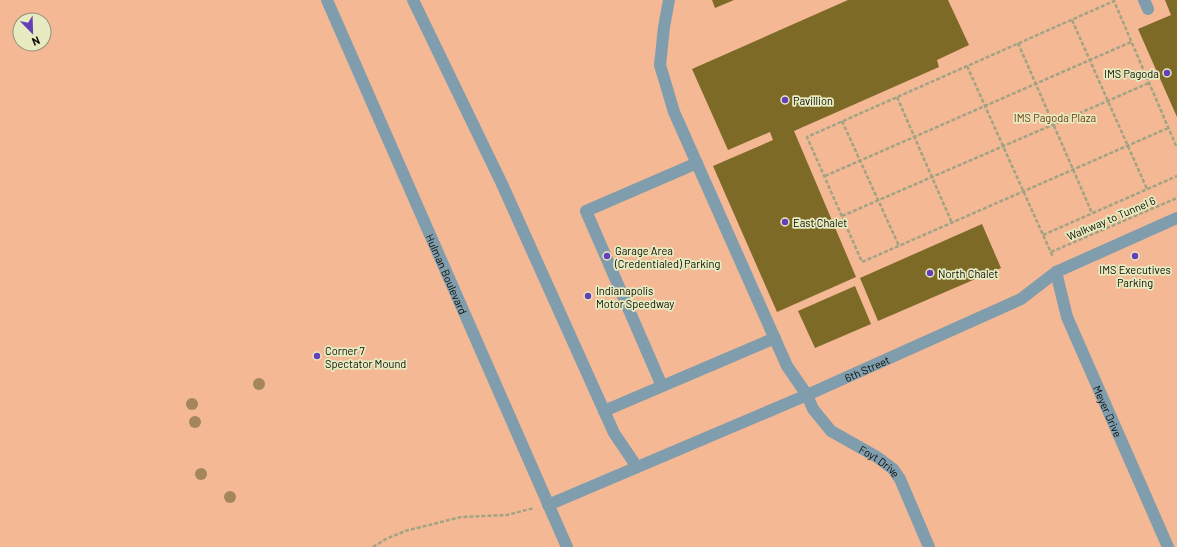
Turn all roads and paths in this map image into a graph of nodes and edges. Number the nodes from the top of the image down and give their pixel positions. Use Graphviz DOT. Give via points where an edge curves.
graph roads {
  1 [pos="327,0"];
  2 [pos="413,0"];
  3 [pos="669,0"];
  4 [pos="1072,20"];
  5 [pos="1131,42"];
  6 [pos="1018,43"];
  7 [pos="1090,60"];
  8 [pos="967,66"];
  9 [pos="1149,83"];
  10 [pos="1036,84"];
  11 [pos="897,97"];
  12 [pos="1108,101"];
  13 [pos="985,106"];
  14 [pos="842,121"];
  15 [pos="1054,124"];
  16 [pos="1168,128"];
  17 [pos="914,137"];
  18 [pos="1127,146"];
  19 [pos="1003,147"];
  20 [pos="1177,148"];
  21 [pos="860,160"];
  22 [pos="697,163"];
  23 [pos="1074,169"];
  24 [pos="825,176"];
  25 [pos="1177,176"];
  26 [pos="932,177"];
  27 [pos="1147,189"];
  28 [pos="1024,191"];
  29 [pos="1177,198"];
  30 [pos="878,201"];
  31 [pos="1092,213"];
  32 [pos="842,216"];
  33 [pos="1177,218"];
  34 [pos="952,223"];
  35 [pos="1043,235"];
  36 [pos="899,246"];
  37 [pos="1052,252"];
  38 [pos="1056,272"];
  39 [pos="775,338"];
  40 [pos="662,386"];
  41 [pos="807,394"];
  42 [pos="604,411"];
  43 [pos="637,467"];
  44 [pos="548,504"];
  45 [pos="373,547"];
  46 [pos="567,547"];
  47 [pos="929,547"];
  48 [pos="1168,547"];
  1 -- 44 [label="street, Hulman Boulevard"];
  2 -- 42 [label="street" via="502,184"];
  3 -- 22 [label="street, Foyt Drive" via="660,65 674,112"];
  4 -- 5 [label="path" via="1114,1"];
  4 -- 6 [label="path"];
  4 -- 7 [label="path"];
  5 -- 7 [label="path"];
  5 -- 9 [label="path"];
  6 -- 8 [label="path"];
  6 -- 10 [label="path"];
  7 -- 10 [label="path"];
  7 -- 12 [label="path"];
  8 -- 11 [label="path"];
  8 -- 13 [label="path"];
  9 -- 12 [label="path"];
  9 -- 16 [label="path"];
  10 -- 13 [label="path"];
  10 -- 15 [label="path"];
  11 -- 14 [label="path"];
  11 -- 17 [label="path"];
  12 -- 15 [label="path"];
  12 -- 18 [label="path"];
  13 -- 17 [label="path"];
  13 -- 19 [label="path"];
  14 -- 21 [label="path"];
  14 -- 24 [label="path" via="807,136"];
  15 -- 19 [label="path"];
  15 -- 23 [label="path"];
  16 -- 18 [label="path"];
  16 -- 20 [label="path"];
  17 -- 21 [label="path"];
  17 -- 26 [label="path"];
  18 -- 23 [label="path"];
  18 -- 27 [label="path"];
  19 -- 26 [label="path"];
  19 -- 28 [label="path"];
  21 -- 24 [label="path"];
  21 -- 30 [label="path"];
  22 -- 39 [label="street, Foyt Drive"];
  22 -- 40 [label="street" via="586,211"];
  23 -- 28 [label="path"];
  23 -- 31 [label="path"];
  24 -- 32 [label="path"];
  25 -- 27 [label="path"];
  26 -- 30 [label="path"];
  26 -- 34 [label="path"];
  27 -- 31 [label="path"];
  28 -- 34 [label="path"];
  28 -- 35 [label="path"];
  29 -- 37 [label="path, Walkway to Tunnel 6"];
  30 -- 32 [label="path"];
  30 -- 36 [label="path"];
  31 -- 35 [label="path"];
  32 -- 36 [label="path" via="862,262"];
  33 -- 38 [label="street, 6th Street"];
  34 -- 36 [label="path"];
  35 -- 37 [label="path"];
  37 -- 38 [label="path"];
  38 -- 41 [label="street, 6th Street" via="1021,299"];
  38 -- 48 [label="street, Meyer Drive" via="1067,317"];
  39 -- 40 [label="street"];
  39 -- 41 [label="street, Foyt Drive" via="787,366"];
  40 -- 42 [label="street"];
  41 -- 43 [label="street, 6th Street"];
  41 -- 47 [label="street, Foyt Drive" via="813,409 830,431 877,457 893,469 900,479"];
  42 -- 43 [label="street" via="614,433"];
  43 -- 44 [label="street, 6th Street"];
  44 -- 45 [label="path" via="507,515 461,517 405,530"];
  44 -- 46 [label="street, Hulman Boulevard"];
}
